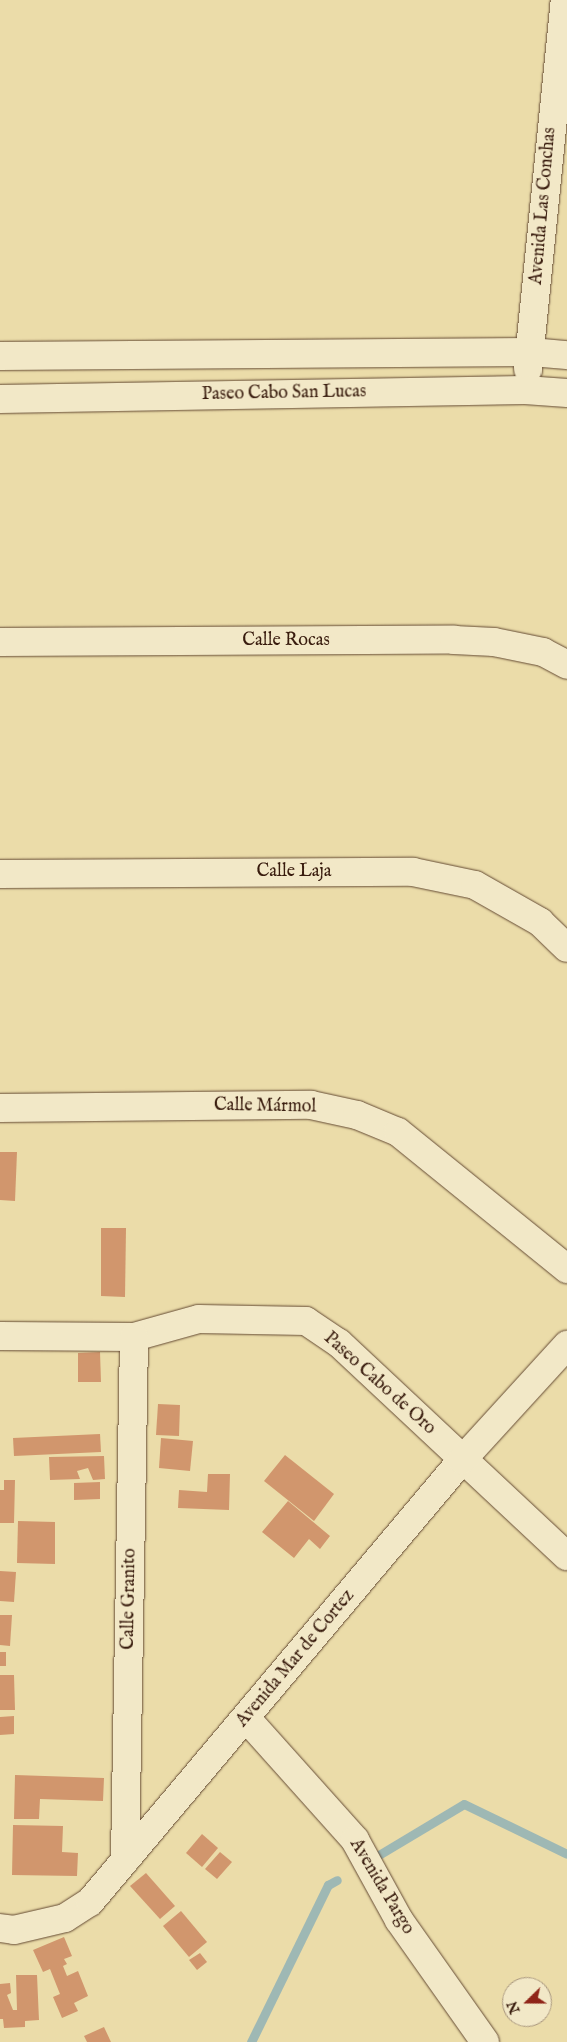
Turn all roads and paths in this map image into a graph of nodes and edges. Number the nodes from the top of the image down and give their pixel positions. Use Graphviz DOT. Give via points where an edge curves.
graph roads {
  1 [pos="565,0"];
  2 [pos="562,71"];
  3 [pos="531,352"];
  4 [pos="567,355"];
  5 [pos="0,356"];
  6 [pos="525,390"];
  7 [pos="567,393"];
  8 [pos="0,399"];
  9 [pos="0,642"];
  10 [pos="567,665"];
  11 [pos="0,874"];
  12 [pos="567,948"];
  13 [pos="0,1108"];
  14 [pos="567,1269"];
  15 [pos="0,1336"];
  16 [pos="134,1337"];
  17 [pos="567,1345"];
  18 [pos="462,1460"];
  19 [pos="567,1556"];
  20 [pos="247,1719"];
  21 [pos="126,1860"];
  22 [pos="0,1928"];
  23 [pos="485,2042"];
  1 -- 2 [label="street, Avenida Las Conchas"];
  2 -- 3 [label="street, Avenida Las Conchas"];
  3 -- 4 [label="street"];
  3 -- 5 [label="street"];
  3 -- 6 [label="street, Avenida Las Conchas"];
  6 -- 7 [label="street, Paseo Cabo San Lucas"];
  6 -- 8 [label="street, Paseo Cabo San Lucas"];
  9 -- 10 [label="street, Calle Rocas" via="454,640 494,642 543,652"];
  11 -- 12 [label="street, Calle Laja" via="413,872 475,885 540,922"];
  13 -- 14 [label="street, Calle Mármol" via="311,1105 357,1114 398,1132"];
  15 -- 16 [label="street, Paseo Cabo de Oro"];
  16 -- 18 [label="street, Paseo Cabo de Oro" via="199,1319 306,1321 339,1343"];
  16 -- 21 [label="street, Calle Granito"];
  17 -- 18 [label="street, Avenida Mar de Cortez"];
  18 -- 19 [label="street, Paseo Cabo de Oro"];
  18 -- 20 [label="street, Avenida Mar de Cortez"];
  20 -- 21 [label="street, Avenida Mar de Cortez"];
  20 -- 23 [label="street, Avenida Pargo" via="355,1840 399,1920"];
  21 -- 22 [label="street, Avenida Mar de Cortez" via="90,1902 65,1918 14,1930"];
}
